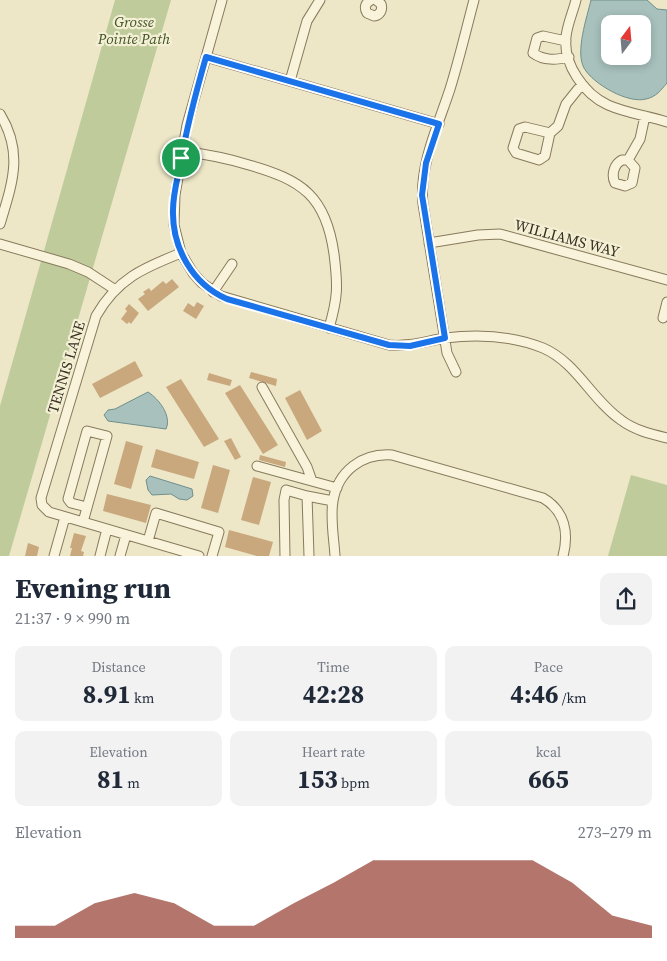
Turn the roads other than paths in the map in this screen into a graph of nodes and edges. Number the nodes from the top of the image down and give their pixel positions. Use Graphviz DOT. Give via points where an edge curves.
graph roads {
  1 [pos="222,0"];
  2 [pos="320,0"];
  3 [pos="474,0"];
  4 [pos="576,0"];
  5 [pos="566,41"];
  6 [pos="206,57"];
  7 [pos="569,57"];
  8 [pos="290,81"];
  9 [pos="584,86"];
  10 [pos="0,114"];
  11 [pos="645,116"];
  12 [pos="667,122"];
  13 [pos="439,124"];
  14 [pos="550,133"];
  15 [pos="182,151"];
  16 [pos="628,160"];
  17 [pos="0,224"];
  18 [pos="429,243"];
  19 [pos="0,244"];
  20 [pos="181,253"];
  21 [pos="232,264"];
  22 [pos="667,280"];
  23 [pos="114,289"];
  24 [pos="213,292"];
  25 [pos="667,302"];
  26 [pos="663,318"];
  27 [pos="329,328"];
  28 [pos="445,338"];
  29 [pos="456,372"];
  30 [pos="262,387"];
  31 [pos="667,438"];
  32 [pos="257,466"];
  33 [pos="312,481"];
  34 [pos="337,488"];
  35 [pos="307,496"];
  36 [pos="333,501"];
  37 [pos="87,507"];
  38 [pos="65,517"];
  39 [pos="83,522"];
  40 [pos="107,529"];
  41 [pos="126,535"];
  42 [pos="148,541"];
  43 [pos="174,552"];
  44 [pos="54,556"];
  45 [pos="100,556"];
  46 [pos="120,556"];
  47 [pos="199,556"];
  48 [pos="212,556"];
  49 [pos="286,556"];
  50 [pos="309,556"];
  51 [pos="335,556"];
  52 [pos="563,556"];
  1 -- 6 [label="street"];
  2 -- 8 [label="street" via="307,21"];
  3 -- 13 [label="street"];
  4 -- 5 [label="street"];
  5 -- 7 [label="street"];
  5 -- 7 [label="street" via="543,36 536,38 533,53 553,60"];
  6 -- 8 [label="street"];
  6 -- 15 [label="street"];
  7 -- 9 [label="street"];
  8 -- 13 [label="street"];
  9 -- 11 [label="street" via="606,104"];
  9 -- 14 [label="street" via="571,96 558,126"];
  10 -- 17 [label="street" via="12,137 15,156 13,178"];
  11 -- 12 [label="street"];
  11 -- 16 [label="street" via="640,139"];
  13 -- 18 [label="street" via="426,163 422,195"];
  14 -- 14 [label="street" via="525,127 519,129 513,148 516,153 539,160 545,156"];
  15 -- 20 [label="street" via="173,210"];
  15 -- 27 [label="street" via="229,159 284,176 300,185 315,200 330,230 338,286"];
  18 -- 22 [label="street, WILLIAMS WAY" via="478,235 506,235"];
  18 -- 28 [label="street"];
  19 -- 23 [label="street" via="69,264"];
  20 -- 23 [label="street, TENNIS LANE" via="136,273"];
  20 -- 24 [label="street" via="193,273"];
  21 -- 24 [label="street"];
  23 -- 38 [label="street, TENNIS LANE" via="93,322 42,498 46,510"];
  24 -- 27 [label="street" via="227,299"];
  25 -- 26 [label="street"];
  27 -- 28 [label="street" via="400,346"];
  28 -- 29 [label="street" via="447,353"];
  28 -- 31 [label="street" via="490,335 542,348 566,364 621,420 634,428"];
  30 -- 33 [label="street"];
  32 -- 33 [label="street"];
  33 -- 34 [label="street"];
  34 -- 36 [label="street"];
  34 -- 52 [label="street" via="345,473 360,461 392,455 543,498 560,515 566,532"];
  35 -- 36 [label="street"];
  35 -- 49 [label="street" via="286,490"];
  35 -- 50 [label="street"];
  36 -- 51 [label="street"];
  37 -- 37 [label="street" via="110,434 87,431 68,500"];
  37 -- 39 [label="street"];
  38 -- 39 [label="street"];
  38 -- 44 [label="street"];
  39 -- 40 [label="street"];
  40 -- 41 [label="street"];
  40 -- 45 [label="street"];
  41 -- 42 [label="street"];
  41 -- 46 [label="street"];
  42 -- 43 [label="street"];
  42 -- 48 [label="street" via="156,513 219,532"];
  43 -- 47 [label="street"];
}
